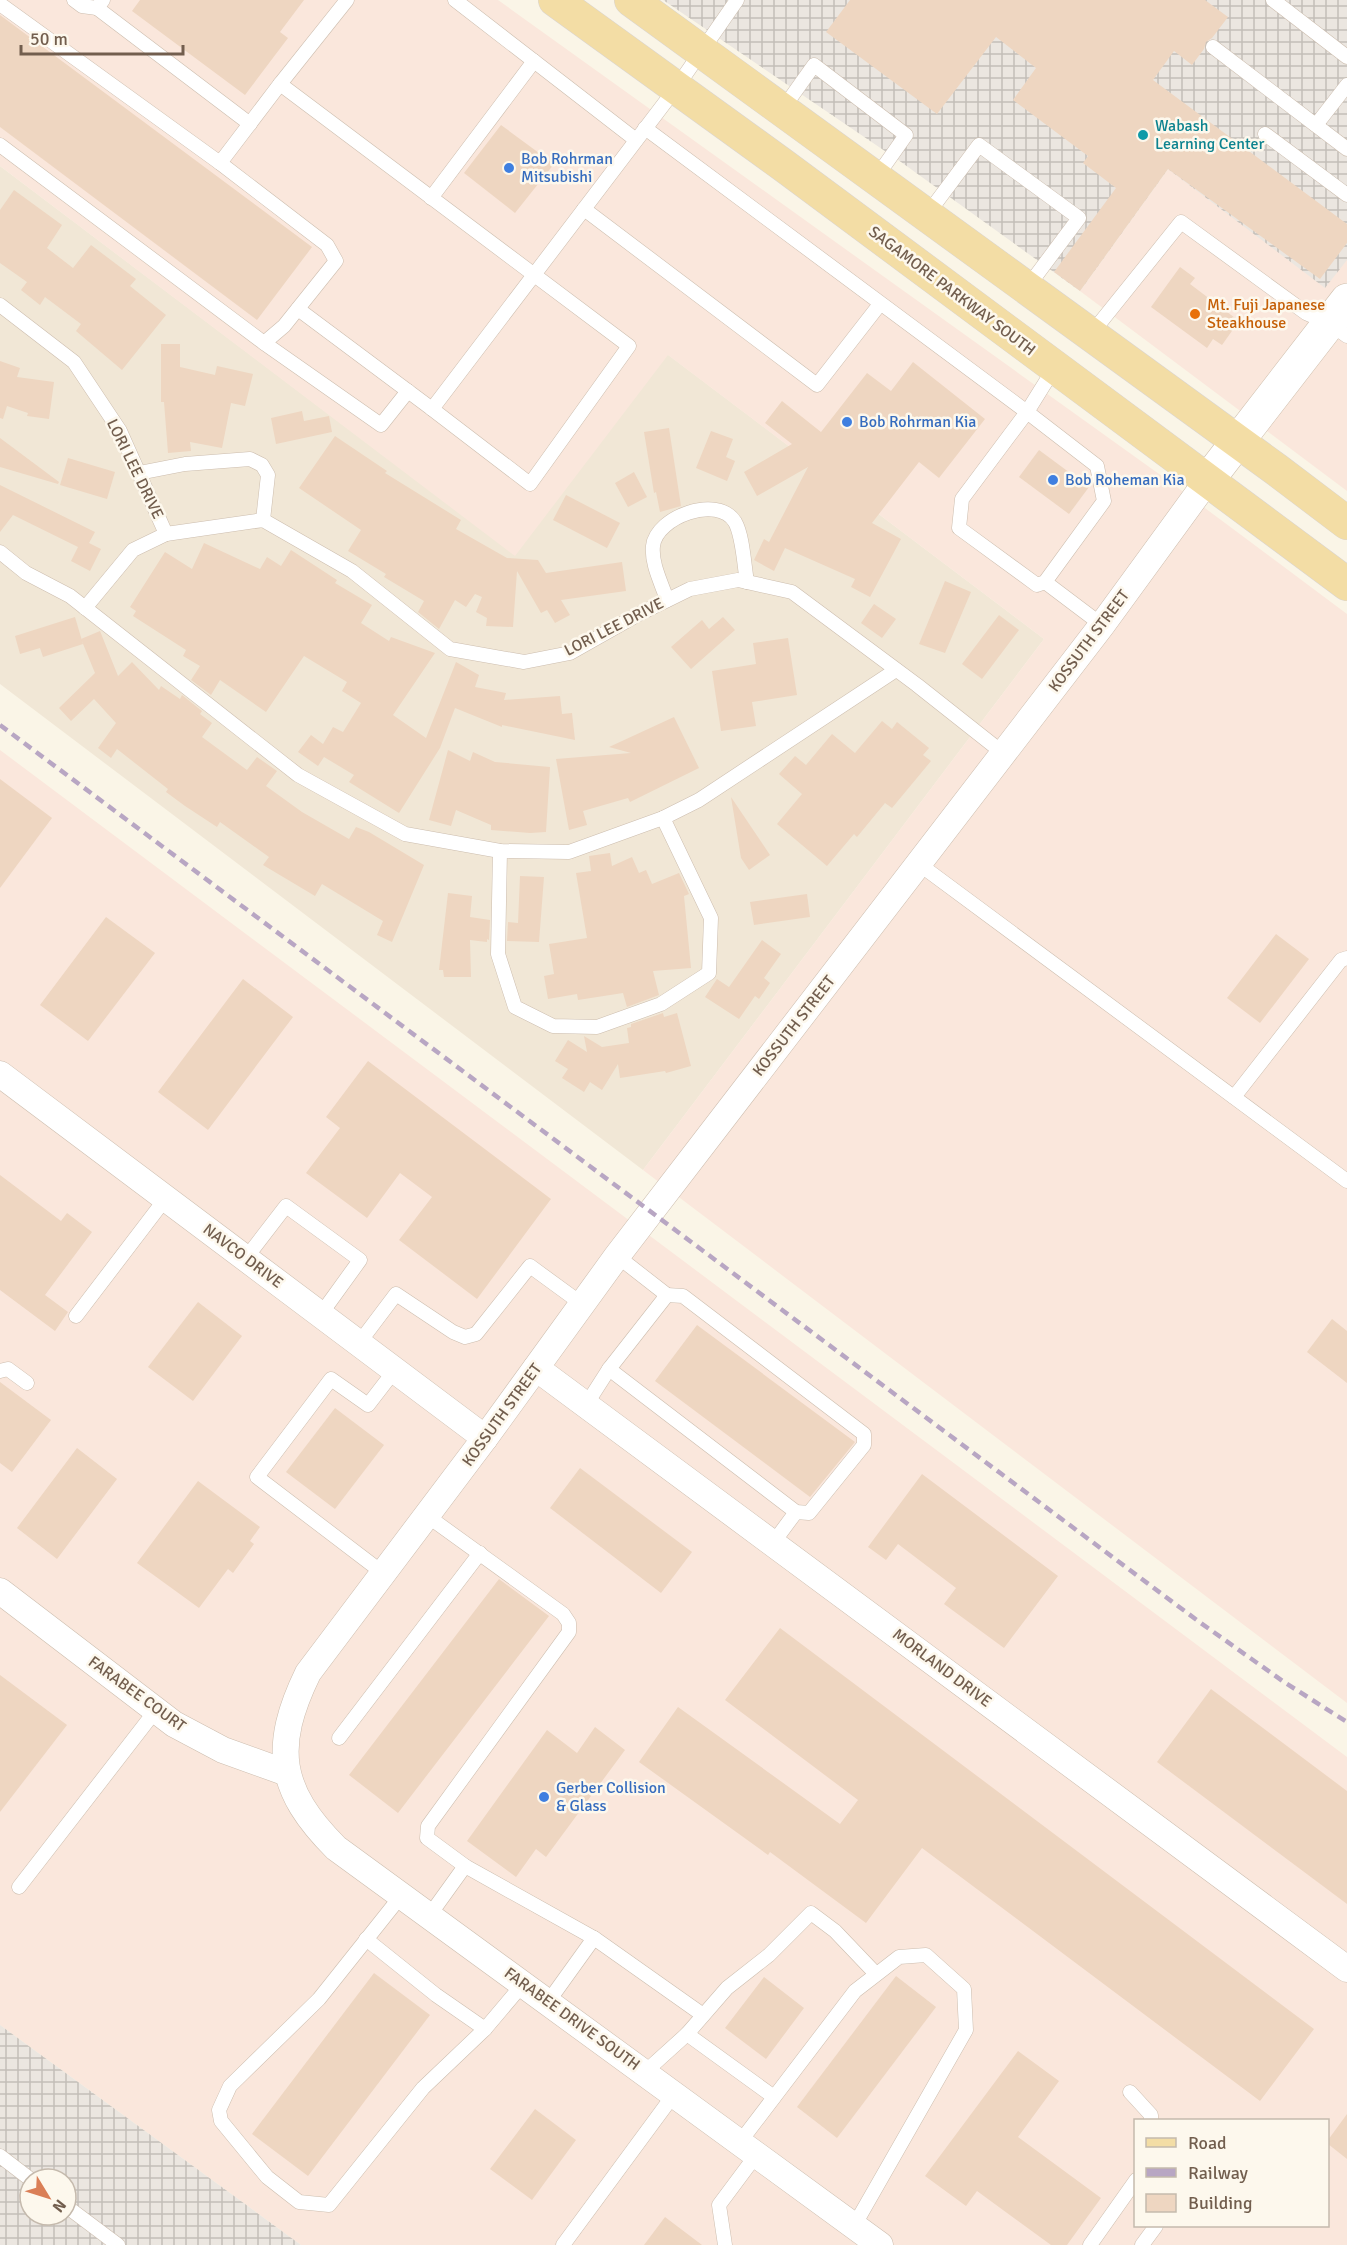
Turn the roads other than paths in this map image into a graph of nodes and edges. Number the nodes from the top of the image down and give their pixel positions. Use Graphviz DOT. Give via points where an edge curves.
graph roads {
  1 [pos="74,0"];
  2 [pos="347,0"];
  3 [pos="455,0"];
  4 [pos="555,0"];
  5 [pos="631,0"];
  6 [pos="737,0"];
  7 [pos="1273,0"];
  8 [pos="0,4"];
  9 [pos="100,4"];
  10 [pos="1213,47"];
  11 [pos="701,52"];
  12 [pos="1347,57"];
  13 [pos="534,61"];
  14 [pos="280,84"];
  15 [pos="1347,85"];
  16 [pos="676,88"];
  17 [pos="782,110"];
  18 [pos="250,124"];
  19 [pos="1316,125"];
  20 [pos="641,134"];
  21 [pos="1265,134"];
  22 [pos="0,145"];
  23 [pos="1347,149"];
  24 [pos="220,163"];
  25 [pos="875,178"];
  26 [pos="1347,195"];
  27 [pos="431,198"];
  28 [pos="584,208"];
  29 [pos="927,216"];
  30 [pos="534,275"];
  31 [pos="1026,289"];
  32 [pos="880,304"];
  33 [pos="0,306"];
  34 [pos="298,309"];
  35 [pos="1341,320"];
  36 [pos="1090,335"];
  37 [pos="264,343"];
  38 [pos="1054,367"];
  39 [pos="408,391"];
  40 [pos="432,409"];
  41 [pos="1027,412"];
  42 [pos="1238,441"];
  43 [pos="139,473"];
  44 [pos="1207,481"];
  45 [pos="264,519"];
  46 [pos="1347,523"];
  47 [pos="166,534"];
  48 [pos="0,552"];
  49 [pos="747,582"];
  50 [pos="1045,582"];
  51 [pos="1347,584"];
  52 [pos="667,600"];
  53 [pos="86,608"];
  54 [pos="1102,625"];
  55 [pos="896,670"];
  56 [pos="1003,753"];
  57 [pos="663,818"];
  58 [pos="500,851"];
  59 [pos="919,864"];
  60 [pos="1347,958"];
  61 [pos="0,1074"];
  62 [pos="1234,1097"];
  63 [pos="1347,1181"];
  64 [pos="166,1198"];
  65 [pos="617,1256"];
  66 [pos="246,1258"];
  67 [pos="667,1295"];
  68 [pos="582,1304"];
  69 [pos="321,1314"];
  70 [pos="76,1316"];
  71 [pos="359,1343"];
  72 [pos="536,1368"];
  73 [pos="395,1370"];
  74 [pos="609,1370"];
  75 [pos="0,1371"];
  76 [pos="27,1383"];
  77 [pos="586,1405"];
  78 [pos="485,1438"];
  79 [pos="796,1512"];
  80 [pos="426,1515"];
  81 [pos="773,1543"];
  82 [pos="480,1552"];
  83 [pos="383,1573"];
  84 [pos="0,1591"];
  85 [pos="156,1710"];
  86 [pos="339,1738"];
  87 [pos="287,1773"];
  88 [pos="465,1866"];
  89 [pos="19,1887"];
  90 [pos="401,1896"];
  91 [pos="429,1916"];
  92 [pos="594,1938"];
  93 [pos="366,1939"];
  94 [pos="1347,1969"];
  95 [pos="876,1974"];
  96 [pos="523,1984"];
  97 [pos="548,2002"];
  98 [pos="703,2015"];
  99 [pos="485,2029"];
  100 [pos="687,2034"];
  101 [pos="645,2072"];
  102 [pos="1130,2092"];
  103 [pos="675,2093"];
  104 [pos="774,2097"];
  105 [pos="1151,2119"];
  106 [pos="749,2148"];
  107 [pos="0,2156"];
  108 [pos="18,2170"];
  109 [pos="1134,2183"];
  110 [pos="78,2215"];
  111 [pos="854,2226"];
  112 [pos="1155,2227"];
  113 [pos="118,2245"];
  114 [pos="563,2245"];
  115 [pos="725,2245"];
  116 [pos="880,2245"];
  117 [pos="1090,2245"];
  118 [pos="1142,2245"];
  1 -- 9 [label="lane" via="82,6"];
  2 -- 14 [label="lane"];
  3 -- 13 [label="lane"];
  4 -- 16 [label="main road, SAGAMORE PARKWAY SOUTH"];
  5 -- 11 [label="main road"];
  6 -- 11 [label="lane"];
  7 -- 12 [label="lane"];
  8 -- 24 [label="lane"];
  9 -- 18 [label="lane"];
  10 -- 19 [label="lane"];
  11 -- 16 [label="lane"];
  11 -- 17 [label="main road"];
  13 -- 20 [label="lane"];
  13 -- 27 [label="lane"];
  14 -- 18 [label="lane"];
  14 -- 27 [label="lane"];
  15 -- 19 [label="lane"];
  16 -- 20 [label="lane"];
  16 -- 38 [label="main road, SAGAMORE PARKWAY SOUTH"];
  17 -- 25 [label="main road"];
  17 -- 25 [label="lane" via="814,65 906,135"];
  18 -- 24 [label="lane"];
  19 -- 23 [label="lane"];
  20 -- 28 [label="lane"];
  20 -- 32 [label="lane"];
  21 -- 26 [label="lane"];
  22 -- 37 [label="lane"];
  24 -- 34 [label="lane" via="327,245 336,261"];
  25 -- 29 [label="main road"];
  27 -- 30 [label="lane"];
  28 -- 30 [label="lane"];
  28 -- 32 [label="lane" via="817,385"];
  29 -- 31 [label="main road"];
  29 -- 31 [label="lane" via="979,145 1079,218"];
  30 -- 40 [label="lane"];
  30 -- 40 [label="lane" via="630,346 530,484"];
  31 -- 36 [label="main road"];
  32 -- 41 [label="lane"];
  33 -- 43 [label="lane, LORI LEE DRIVE" via="74,362 120,431"];
  34 -- 37 [label="lane"];
  34 -- 39 [label="lane"];
  35 -- 36 [label="lane" via="1306,313 1181,222"];
  35 -- 42 [label="street, KOSSUTH STREET"];
  36 -- 42 [label="main road"];
  37 -- 39 [label="lane" via="381,425"];
  38 -- 41 [label="lane"];
  38 -- 44 [label="main road, SAGAMORE PARKWAY SOUTH"];
  39 -- 40 [label="lane"];
  41 -- 50 [label="lane" via="1097,466 1104,501"];
  41 -- 50 [label="lane" via="962,499 959,528 1037,585"];
  42 -- 44 [label="street, KOSSUTH STREET"];
  42 -- 46 [label="main road"];
  43 -- 45 [label="lane" via="250,459 262,465 268,475"];
  43 -- 47 [label="lane, LORI LEE DRIVE"];
  44 -- 51 [label="main road, SAGAMORE PARKWAY SOUTH"];
  44 -- 54 [label="street, KOSSUTH STREET"];
  45 -- 47 [label="lane, LORI LEE DRIVE"];
  45 -- 52 [label="lane, LORI LEE DRIVE" via="352,571 450,649 524,662 570,654"];
  47 -- 53 [label="lane, LORI LEE DRIVE" via="133,550"];
  48 -- 53 [label="lane" via="26,573"];
  49 -- 52 [label="lane, LORI LEE DRIVE" via="738,580 690,589"];
  49 -- 52 [label="lane" via="735,521 720,511 701,508 658,531 654,561"];
  49 -- 55 [label="lane, LORI LEE DRIVE" via="792,592"];
  50 -- 54 [label="lane"];
  53 -- 58 [label="lane" via="298,775 405,834"];
  54 -- 56 [label="street, KOSSUTH STREET"];
  55 -- 56 [label="lane, LORI LEE DRIVE"];
  55 -- 57 [label="lane" via="699,800"];
  56 -- 59 [label="street, KOSSUTH STREET"];
  57 -- 58 [label="lane" via="569,852"];
  57 -- 58 [label="lane" via="711,918 709,973 661,1004 597,1027 553,1026 515,1007 498,954"];
  59 -- 62 [label="lane"];
  59 -- 65 [label="street, KOSSUTH STREET"];
  60 -- 62 [label="lane" via="1341,960"];
  61 -- 64 [label="street, NAVCO DRIVE"];
  62 -- 63 [label="lane"];
  64 -- 66 [label="street, NAVCO DRIVE"];
  64 -- 70 [label="lane"];
  65 -- 67 [label="lane"];
  65 -- 68 [label="street, KOSSUTH STREET"];
  66 -- 69 [label="street, NAVCO DRIVE"];
  66 -- 69 [label="lane" via="286,1206 360,1260"];
  67 -- 74 [label="lane"];
  67 -- 79 [label="lane" via="683,1296 864,1434 864,1444 809,1513"];
  68 -- 71 [label="lane" via="530,1266 476,1334 453,1332 396,1294"];
  68 -- 72 [label="street, KOSSUTH STREET"];
  69 -- 71 [label="street, NAVCO DRIVE"];
  71 -- 73 [label="street, NAVCO DRIVE"];
  72 -- 77 [label="street, MORLAND DRIVE"];
  72 -- 78 [label="street, KOSSUTH STREET"];
  73 -- 78 [label="street, NAVCO DRIVE"];
  73 -- 83 [label="lane" via="368,1406 331,1379 257,1477"];
  74 -- 77 [label="lane"];
  74 -- 79 [label="lane"];
  75 -- 76 [label="lane" via="8,1369"];
  77 -- 81 [label="street, MORLAND DRIVE"];
  78 -- 80 [label="street, KOSSUTH STREET"];
  79 -- 81 [label="lane"];
  80 -- 82 [label="lane"];
  80 -- 83 [label="street, KOSSUTH STREET"];
  81 -- 94 [label="street, MORLAND DRIVE"];
  82 -- 86 [label="lane"];
  82 -- 88 [label="lane" via="563,1614 569,1632 428,1826 428,1838"];
  83 -- 87 [label="street, KOSSUTH STREET" via="308,1673 294,1702 285,1739"];
  84 -- 85 [label="street, FARABEE COURT"];
  85 -- 87 [label="street, FARABEE COURT" via="223,1750"];
  85 -- 89 [label="lane"];
  87 -- 90 [label="street, FARABEE DRIVE SOUTH" via="298,1802 314,1827"];
  88 -- 91 [label="lane"];
  88 -- 92 [label="lane"];
  90 -- 91 [label="street, FARABEE DRIVE SOUTH"];
  90 -- 93 [label="lane"];
  91 -- 96 [label="street, FARABEE DRIVE SOUTH"];
  92 -- 97 [label="lane"];
  92 -- 98 [label="lane"];
  93 -- 99 [label="lane"];
  93 -- 99 [label="lane" via="319,1999 230,2086 219,2110 221,2121 267,2177 299,2202 329,2205 423,2088"];
  95 -- 98 [label="lane" via="835,1930 811,1912"];
  95 -- 104 [label="lane" via="855,1991"];
  95 -- 111 [label="lane" via="899,1957 926,1955 964,1989 966,2030"];
  96 -- 97 [label="street, FARABEE DRIVE SOUTH"];
  96 -- 99 [label="lane"];
  97 -- 101 [label="street, FARABEE DRIVE SOUTH"];
  98 -- 100 [label="lane"];
  100 -- 101 [label="lane"];
  100 -- 104 [label="lane"];
  101 -- 103 [label="street, FARABEE DRIVE SOUTH"];
  102 -- 105 [label="lane"];
  103 -- 106 [label="street, FARABEE DRIVE SOUTH"];
  103 -- 114 [label="lane"];
  104 -- 106 [label="lane"];
  106 -- 111 [label="street, FARABEE DRIVE SOUTH"];
  106 -- 115 [label="lane" via="719,2205"];
  107 -- 108 [label="lane"];
  109 -- 117 [label="lane"];
  110 -- 113 [label="lane"];
  111 -- 116 [label="street, FARABEE DRIVE SOUTH"];
  112 -- 118 [label="lane"];
}
